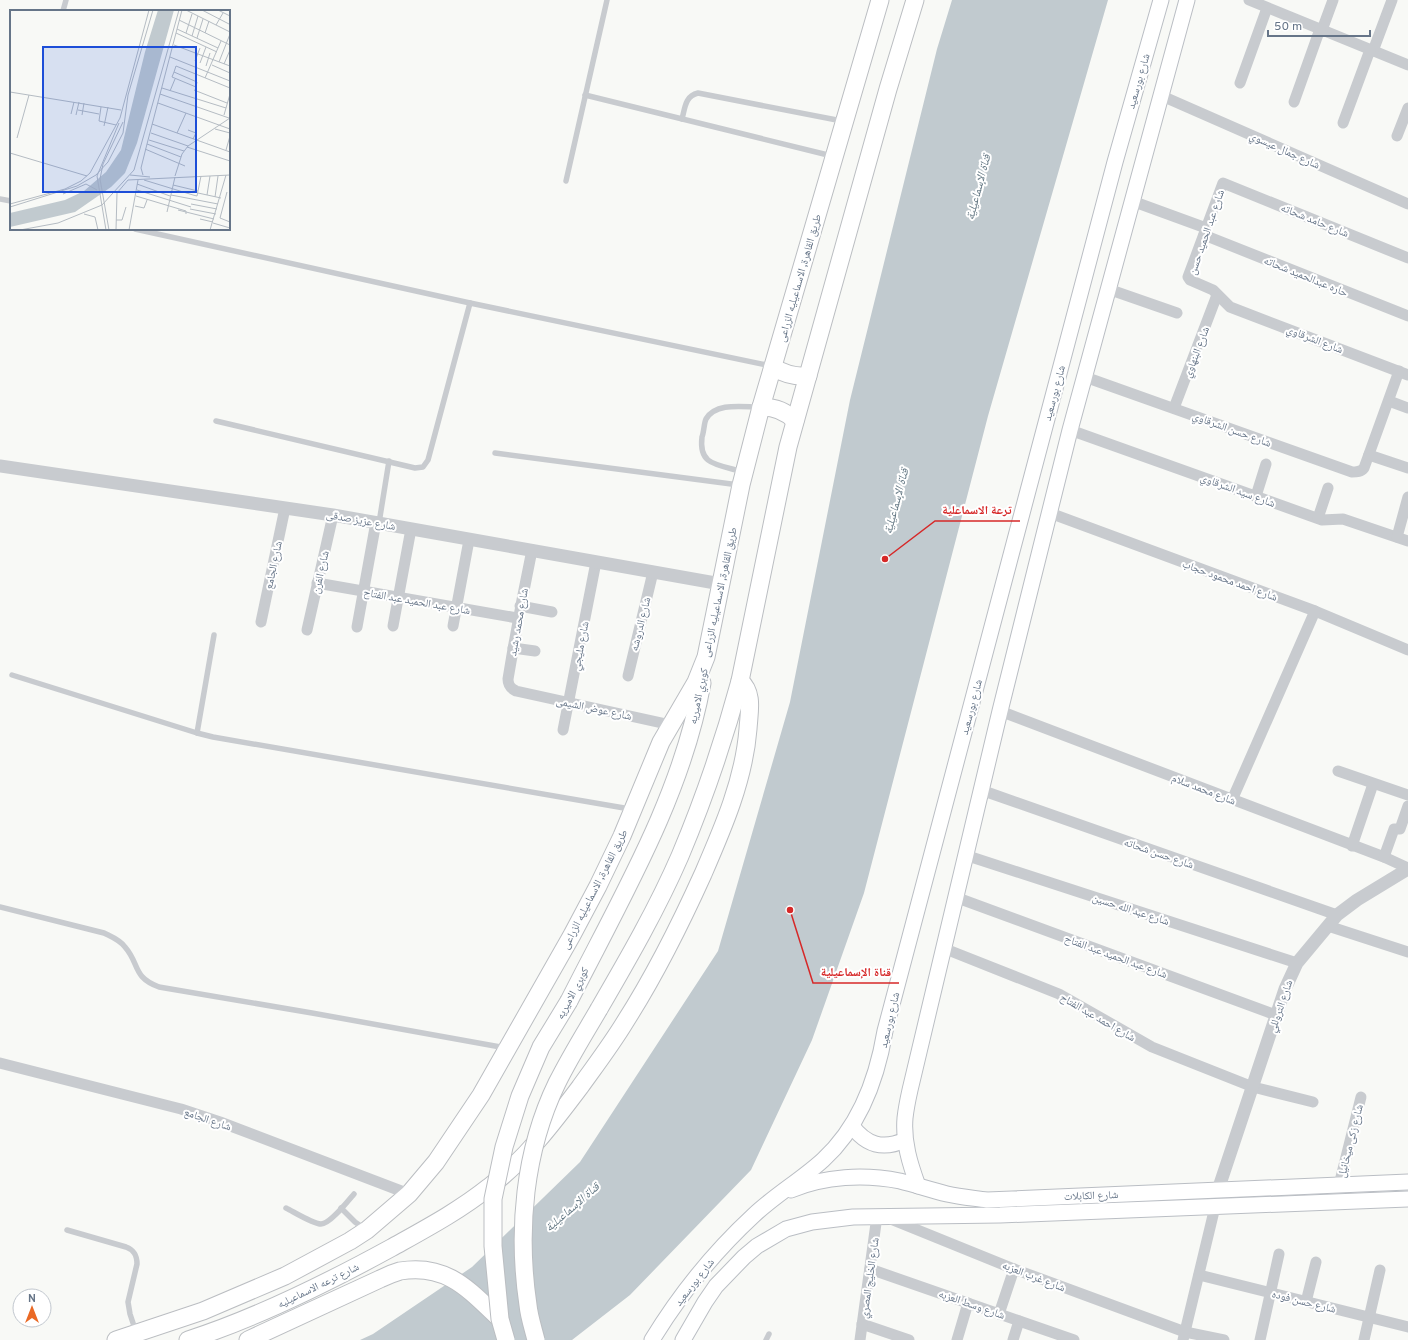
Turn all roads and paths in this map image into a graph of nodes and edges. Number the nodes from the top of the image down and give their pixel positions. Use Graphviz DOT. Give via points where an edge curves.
graph roads {
  1 [pos="66,0"];
  2 [pos="607,0"];
  3 [pos="880,0"];
  4 [pos="915,0"];
  5 [pos="1161,0"];
  6 [pos="1188,0"];
  7 [pos="1249,0"];
  8 [pos="1333,0"];
  9 [pos="1392,0"];
  10 [pos="1264,4"];
  11 [pos="63,10"];
  12 [pos="1321,30"];
  13 [pos="1371,50"];
  14 [pos="1408,65"];
  15 [pos="1240,83"];
  16 [pos="585,95"];
  17 [pos="1162,96"];
  18 [pos="1294,102"];
  19 [pos="1408,108"];
  20 [pos="682,119"];
  21 [pos="844,121"];
  22 [pos="1343,123"];
  23 [pos="1397,136"];
  24 [pos="834,156"];
  25 [pos="566,181"];
  26 [pos="1222,184"];
  27 [pos="0,199"];
  28 [pos="1132,201"];
  29 [pos="10,202"];
  30 [pos="1408,204"];
  31 [pos="141,230"];
  32 [pos="1205,231"];
  33 [pos="1408,258"];
  34 [pos="1108,289"];
  35 [pos="1217,295"];
  36 [pos="470,303"];
  37 [pos="1230,307"];
  38 [pos="1177,313"];
  39 [pos="1408,316"];
  40 [pos="773,367"];
  41 [pos="1404,373"];
  42 [pos="808,376"];
  43 [pos="1084,377"];
  44 [pos="1389,401"];
  45 [pos="761,407"];
  46 [pos="1174,408"];
  47 [pos="1408,408"];
  48 [pos="216,420"];
  49 [pos="795,421"];
  50 [pos="1070,430"];
  51 [pos="495,453"];
  52 [pos="1369,455"];
  53 [pos="389,461"];
  54 [pos="1266,464"];
  55 [pos="0,466"];
  56 [pos="1408,468"];
  57 [pos="743,479"];
  58 [pos="1328,488"];
  59 [pos="1256,496"];
  60 [pos="1408,497"];
  61 [pos="285,508"];
  62 [pos="1050,513"];
  63 [pos="333,515"];
  64 [pos="1318,518"];
  65 [pos="377,523"];
  66 [pos="411,529"];
  67 [pos="1403,539"];
  68 [pos="468,540"];
  69 [pos="532,550"];
  70 [pos="596,562"];
  71 [pos="653,572"];
  72 [pos="317,583"];
  73 [pos="721,584"];
  74 [pos="363,591"];
  75 [pos="398,597"];
  76 [pos="520,606"];
  77 [pos="456,607"];
  78 [pos="1315,611"];
  79 [pos="552,612"];
  80 [pos="517,618"];
  81 [pos="261,622"];
  82 [pos="393,626"];
  83 [pos="453,626"];
  84 [pos="357,627"];
  85 [pos="307,630"];
  86 [pos="214,635"];
  87 [pos="513,648"];
  88 [pos="1408,650"];
  89 [pos="535,652"];
  90 [pos="706,657"];
  91 [pos="12,675"];
  92 [pos="628,676"];
  93 [pos="740,680"];
  94 [pos="516,691"];
  95 [pos="568,702"];
  96 [pos="1000,711"];
  97 [pos="671,725"];
  98 [pos="563,730"];
  99 [pos="197,733"];
  100 [pos="1338,771"];
  101 [pos="1373,784"];
  102 [pos="981,790"];
  103 [pos="1408,795"];
  104 [pos="1232,800"];
  105 [pos="1408,806"];
  106 [pos="633,810"];
  107 [pos="1352,846"];
  108 [pos="965,855"];
  109 [pos="1384,857"];
  110 [pos="1408,869"];
  111 [pos="955,897"];
  112 [pos="0,907"];
  113 [pos="1337,915"];
  114 [pos="1328,926"];
  115 [pos="943,948"];
  116 [pos="1408,952"];
  117 [pos="1297,963"];
  118 [pos="1276,1015"];
  119 [pos="508,1048"];
  120 [pos="0,1063"];
  121 [pos="1253,1087"];
  122 [pos="1362,1097"];
  123 [pos="1312,1102"];
  124 [pos="852,1126"];
  125 [pos="906,1140"];
  126 [pos="1408,1182"];
  127 [pos="1339,1185"];
  128 [pos="918,1186"];
  129 [pos="1218,1190"];
  130 [pos="354,1194"];
  131 [pos="409,1194"];
  132 [pos="779,1195"];
  133 [pos="1408,1199"];
  134 [pos="1216,1207"];
  135 [pos="286,1208"];
  136 [pos="341,1208"];
  137 [pos="880,1216"];
  138 [pos="67,1230"];
  139 [pos="366,1230"];
  140 [pos="350,1241"];
  141 [pos="1279,1254"];
  142 [pos="1316,1262"];
  143 [pos="870,1269"];
  144 [pos="1014,1269"];
  145 [pos="1380,1270"];
  146 [pos="1199,1275"];
  147 [pos="1270,1293"];
  148 [pos="1306,1302"];
  149 [pos="968,1303"];
  150 [pos="999,1314"];
  151 [pos="1370,1317"];
  152 [pos="500,1319"];
  153 [pos="1019,1321"];
  154 [pos="862,1324"];
  155 [pos="1408,1327"];
  156 [pos="137,1334"];
  157 [pos="1184,1336"];
  158 [pos="116,1340"];
  159 [pos="188,1340"];
  160 [pos="248,1340"];
  161 [pos="506,1340"];
  162 [pos="536,1340"];
  163 [pos="652,1340"];
  164 [pos="683,1340"];
  165 [pos="860,1340"];
  166 [pos="909,1340"];
  167 [pos="957,1340"];
  168 [pos="1013,1340"];
  169 [pos="1074,1340"];
  170 [pos="1224,1340"];
  171 [pos="1260,1340"];
  172 [pos="1364,1340"];
  1 -- 11 [label="lane"];
  2 -- 16 [label="lane"];
  3 -- 21 [label="main road, طريق القاهرة, الاسماعيليه الزراعى"];
  4 -- 42 [label="main road"];
  5 -- 124 [label="main road, شارع بورسعيد" via="1103,208 877,1069"];
  6 -- 17 [label="main road"];
  7 -- 10 [label="street"];
  8 -- 12 [label="street"];
  9 -- 13 [label="street"];
  10 -- 12 [label="street"];
  10 -- 15 [label="street"];
  12 -- 13 [label="street"];
  12 -- 18 [label="street"];
  13 -- 14 [label="street"];
  13 -- 22 [label="street"];
  16 -- 20 [label="lane"];
  16 -- 25 [label="lane"];
  17 -- 28 [label="main road"];
  17 -- 30 [label="street, شارع جمال عيسوي"];
  19 -- 23 [label="street"];
  20 -- 21 [label="lane" via="686,101 698,94"];
  20 -- 24 [label="lane"];
  21 -- 24 [label="main road, طريق القاهرة, الاسماعيليه الزراعى"];
  24 -- 40 [label="main road, طريق القاهرة, الاسماعيليه الزراعى"];
  26 -- 32 [label="street, شارع عبد الحميد حسن"];
  26 -- 33 [label="street, شارع حامد شحاته"];
  27 -- 29 [label="lane"];
  28 -- 32 [label="street, حاره عبدالحميد شحاته"];
  28 -- 34 [label="main road"];
  31 -- 36 [label="lane"];
  32 -- 35 [label="street, شارع عبد الحميد حسن" via="1189,278"];
  32 -- 39 [label="street, حاره عبدالحميد شحاته"];
  34 -- 38 [label="street"];
  34 -- 43 [label="main road"];
  35 -- 37 [label="street, شارع عبد الحميد حسن"];
  35 -- 46 [label="street, شارع البنهاوي"];
  36 -- 40 [label="lane"];
  36 -- 53 [label="lane" via="428,460 419,468"];
  37 -- 41 [label="street, شارع الشرقاوي"];
  40 -- 42 [label="main road" via="786,374"];
  40 -- 45 [label="main road, طريق القاهرة, الاسماعيليه الزراعى"];
  41 -- 44 [label="street, شارع الشرقاوي"];
  42 -- 49 [label="main road"];
  43 -- 46 [label="street, شارع حسن الشرقاوي"];
  43 -- 50 [label="main road"];
  44 -- 47 [label="street"];
  44 -- 52 [label="street, شارع الشرقاوي"];
  45 -- 49 [label="main road" via="780,410"];
  45 -- 57 [label="main road, طريق القاهرة, الاسماعيليه الزراعى"];
  45 -- 57 [label="lane" via="722,408 706,419 701,444 703,453 709,461"];
  46 -- 52 [label="street, شارع حسن الشرقاوي" via="1352,472 1363,470"];
  48 -- 53 [label="lane"];
  49 -- 93 [label="main road"];
  50 -- 59 [label="street, شارع سيد الشرقاوي"];
  50 -- 62 [label="main road"];
  51 -- 57 [label="lane"];
  52 -- 56 [label="street"];
  53 -- 65 [label="lane"];
  54 -- 59 [label="street"];
  55 -- 61 [label="street, شارع عزيز صدقى"];
  57 -- 73 [label="main road, طريق القاهرة, الاسماعيليه الزراعى"];
  58 -- 64 [label="street"];
  59 -- 64 [label="street, شارع سيد الشرقاوي"];
  60 -- 67 [label="street"];
  61 -- 63 [label="street, شارع عزيز صدقى"];
  61 -- 81 [label="street, شارع الجامع"];
  62 -- 78 [label="street, شارع احمد محمود حجاب"];
  62 -- 96 [label="main road"];
  63 -- 65 [label="street, شارع عزيز صدقى"];
  63 -- 72 [label="street, شارع الفرن"];
  64 -- 67 [label="street, شارع سيد الشرقاوي" via="1343,519"];
  65 -- 66 [label="street, شارع عزيز صدقى"];
  65 -- 74 [label="street"];
  66 -- 68 [label="street, شارع عزيز صدقى"];
  66 -- 75 [label="street"];
  68 -- 69 [label="street, شارع عزيز صدقى"];
  68 -- 77 [label="street"];
  69 -- 70 [label="street, شارع عزيز صدقى"];
  69 -- 76 [label="street, شارع محمد رشيد"];
  70 -- 71 [label="street, شارع عزيز صدقى"];
  70 -- 95 [label="street, شارع مليجي"];
  71 -- 73 [label="street, شارع عزيز صدقى"];
  71 -- 92 [label="street, شارع الدروشه"];
  72 -- 74 [label="street, شارع عبد الحميد عبد الفتاح"];
  72 -- 85 [label="street, شارع الفرن"];
  73 -- 90 [label="main road, طريق القاهرة, الاسماعيليه الزراعى"];
  74 -- 75 [label="street, شارع عبد الحميد عبد الفتاح"];
  74 -- 84 [label="street"];
  75 -- 77 [label="street, شارع عبد الحميد عبد الفتاح"];
  75 -- 82 [label="street"];
  76 -- 79 [label="street"];
  76 -- 80 [label="street, شارع محمد رشيد"];
  77 -- 80 [label="street, شارع عبد الحميد عبد الفتاح"];
  77 -- 83 [label="street"];
  78 -- 88 [label="street, شارع احمد محمود حجاب"];
  78 -- 104 [label="street"];
  80 -- 87 [label="street, شارع محمد رشيد"];
  86 -- 99 [label="lane"];
  87 -- 89 [label="street"];
  87 -- 94 [label="street, شارع محمد رشيد" via="508,684"];
  90 -- 97 [label="main road, طريق القاهرة, الاسماعيليه الزراعى" via="696,682"];
  90 -- 152 [label="main road, كوبري الاميريه, bridge" via="700,695 690,732 658,822 568,1001 538,1054 520,1096 504,1147 493,1199 493,1246"];
  91 -- 99 [label="lane"];
  93 -- 159 [label="main road, شارع ترعه الاسماعيليه" via="747,688 750,701 747,745 734,797 709,859 682,920 624,1023 564,1109 525,1155 490,1186 444,1218 310,1290 247,1318"];
  93 -- 162 [label="main road, bridge" via="708,783 680,856 646,926 557,1083 542,1122 530,1166 523,1218 523,1266"];
  94 -- 95 [label="street, شارع عوض الشيمى"];
  95 -- 97 [label="street, شارع عوض الشيمى"];
  95 -- 98 [label="street, شارع مليجي"];
  96 -- 102 [label="main road"];
  96 -- 104 [label="street, شارع محمد سلام"];
  97 -- 106 [label="main road, طريق القاهرة, الاسماعيليه الزراعى" via="661,742"];
  99 -- 106 [label="lane"];
  100 -- 101 [label="street"];
  101 -- 103 [label="street"];
  101 -- 107 [label="street"];
  102 -- 108 [label="main road"];
  102 -- 113 [label="street, شارع حسن شحاته"];
  104 -- 107 [label="street, شارع محمد سلام"];
  105 -- 109 [label="street" via="1400,829 1394,829"];
  106 -- 119 [label="main road, طريق القاهرة, الاسماعيليه الزراعى" via="598,886"];
  107 -- 109 [label="street, شارع محمد سلام"];
  108 -- 111 [label="main road"];
  108 -- 117 [label="street, شارع عبد الله حسين"];
  109 -- 110 [label="street, شارع محمد سلام"];
  110 -- 113 [label="street, شارع التروللي"];
  111 -- 115 [label="main road"];
  111 -- 118 [label="street, شارع عبد الحميد عبد الفتاح"];
  112 -- 119 [label="lane" via="112,937 126,948 142,977 159,987"];
  113 -- 114 [label="street, شارع التروللي"];
  114 -- 116 [label="street"];
  114 -- 117 [label="street, شارع التروللي"];
  115 -- 121 [label="street, شارع احمد عبد الفتاح" via="1060,994 1152,1047"];
  115 -- 125 [label="main road" via="910,1090 905,1119"];
  117 -- 118 [label="street, شارع التروللي" via="1284,989"];
  118 -- 121 [label="street, شارع التروللي"];
  119 -- 131 [label="main road, طريق القاهرة, الاسماعيليه الزراعى" via="460,1129"];
  120 -- 131 [label="street, شارع الجامع" via="181,1109"];
  121 -- 123 [label="street, شارع احمد عبد الفتاح"];
  121 -- 129 [label="street, شارع التروللي"];
  122 -- 127 [label="street, شارع زكى ميخائيل"];
  124 -- 125 [label="main road" via="863,1139 876,1144 889,1146"];
  124 -- 132 [label="main road, شارع بورسعيد" via="822,1161"];
  125 -- 128 [label="main road"];
  126 -- 127 [label="main road, شارع الكابلات"];
  127 -- 129 [label="main road, شارع الكابلات"];
  128 -- 129 [label="main road, شارع الكابلات" via="986,1200"];
  128 -- 132 [label="main road, شارع الكابلات" via="884,1178 848,1177 812,1183"];
  130 -- 136 [label="lane"];
  131 -- 139 [label="main road, طريق القاهرة, الاسماعيليه الزراعى"];
  132 -- 163 [label="main road, شارع بورسعيد" via="755,1214 706,1265 671,1310"];
  133 -- 134 [label="main road, شارع الكابلات"];
  134 -- 137 [label="main road, شارع الكابلات" via="1000,1215"];
  134 -- 146 [label="street"];
  135 -- 136 [label="lane" via="322,1224"];
  136 -- 139 [label="lane"];
  137 -- 143 [label="street, شارع الخليج المصري"];
  137 -- 144 [label="street, شارع غرب العزبه"];
  137 -- 164 [label="main road" via="834,1218 812,1222 786,1229 771,1237 744,1257 716,1286"];
  138 -- 156 [label="lane" via="126,1247 134,1252 137,1264 129,1295 129,1308"];
  139 -- 140 [label="main road, طريق القاهرة, الاسماعيليه الزراعى"];
  140 -- 156 [label="main road, شارع ترعه الاسماعيليه" via="285,1276 238,1297 203,1312"];
  141 -- 147 [label="street"];
  142 -- 148 [label="street"];
  143 -- 149 [label="street, شارع وسط العزبه"];
  143 -- 154 [label="street, شارع الخليج المصري"];
  144 -- 150 [label="street"];
  144 -- 157 [label="street, شارع غرب العزبه"];
  145 -- 151 [label="street"];
  146 -- 147 [label="street, شارع حسن فوده"];
  146 -- 157 [label="street"];
  147 -- 148 [label="street, شارع حسن فوده"];
  147 -- 171 [label="street"];
  148 -- 151 [label="street, شارع حسن فوده"];
  149 -- 150 [label="street, شارع وسط العزبه"];
  149 -- 167 [label="street"];
  150 -- 153 [label="street, شارع وسط العزبه"];
  151 -- 155 [label="street, شارع حسن فوده"];
  151 -- 172 [label="street"];
  152 -- 160 [label="main road" via="458,1281 439,1272 419,1269 399,1272 380,1279"];
  152 -- 161 [label="main road, كوبري الاميريه, bridge"];
  153 -- 168 [label="street"];
  153 -- 169 [label="street, شارع وسط العزبه"];
  154 -- 165 [label="street, شارع الخليج المصري"];
  154 -- 166 [label="street"];
  156 -- 158 [label="main road, شارع ترعه الاسماعيليه"];
  157 -- 170 [label="street, شارع غرب العزبه"];
}
